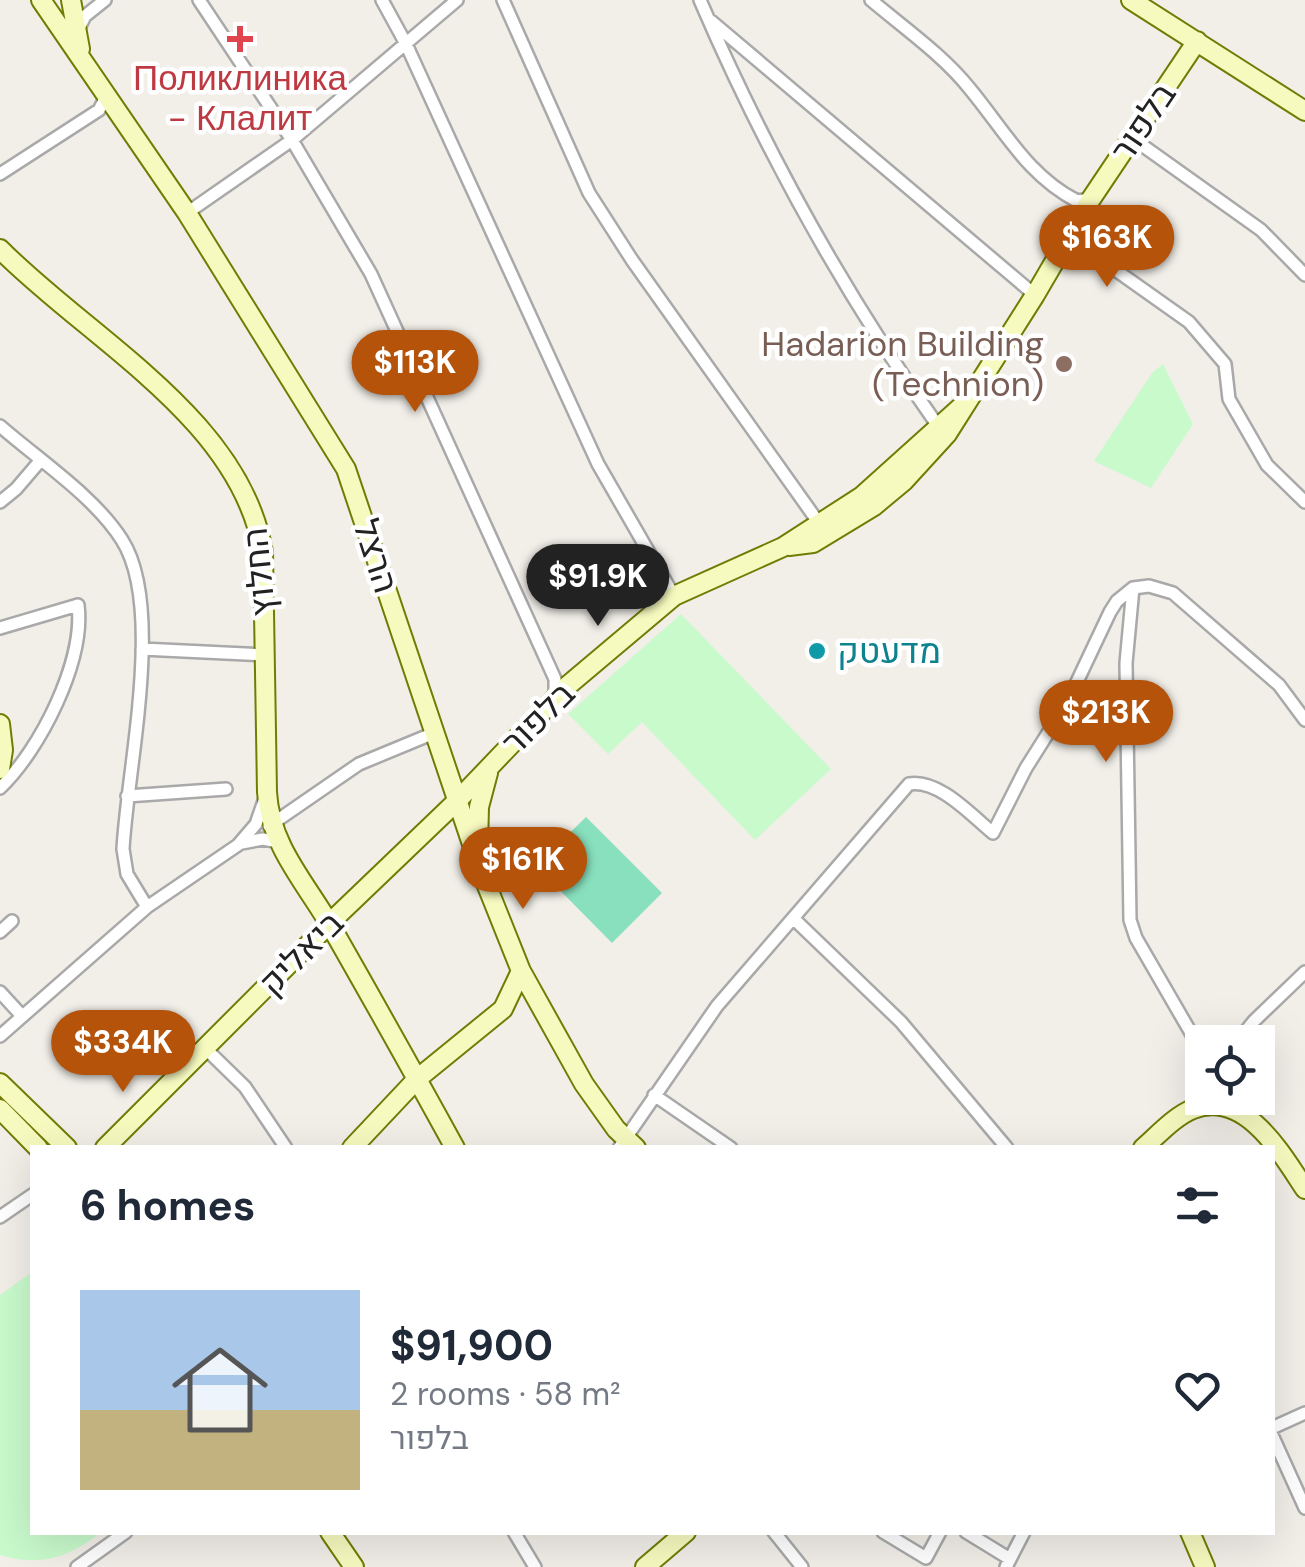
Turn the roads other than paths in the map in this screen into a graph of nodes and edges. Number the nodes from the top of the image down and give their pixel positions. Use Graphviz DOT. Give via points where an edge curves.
graph roads {
  1 [pos="41,0"];
  2 [pos="71,0"];
  3 [pos="106,0"];
  4 [pos="199,0"];
  5 [pos="382,0"];
  6 [pos="456,0"];
  7 [pos="503,0"];
  8 [pos="700,0"];
  9 [pos="871,0"];
  10 [pos="1131,0"];
  11 [pos="708,18"];
  12 [pos="77,34"];
  13 [pos="1196,41"];
  14 [pos="406,44"];
  15 [pos="82,60"];
  16 [pos="106,95"];
  17 [pos="1305,111"];
  18 [pos="1132,138"];
  19 [pos="292,140"];
  20 [pos="0,174"];
  21 [pos="1091,199"];
  22 [pos="187,213"];
  23 [pos="1069,237"];
  24 [pos="0,249"];
  25 [pos="1305,274"];
  26 [pos="1036,295"];
  27 [pos="962,406"];
  28 [pos="0,426"];
  29 [pos="938,426"];
  30 [pos="40,461"];
  31 [pos="0,502"];
  32 [pos="1305,502"];
  33 [pos="820,522"];
  34 [pos="813,543"];
  35 [pos="783,546"];
  36 [pos="1133,588"];
  37 [pos="674,596"];
  38 [pos="0,628"];
  39 [pos="142,649"];
  40 [pos="266,655"];
  41 [pos="554,699"];
  42 [pos="1305,720"];
  43 [pos="0,724"];
  44 [pos="434,733"];
  45 [pos="494,762"];
  46 [pos="0,769"];
  47 [pos="0,788"];
  48 [pos="226,789"];
  49 [pos="267,792"];
  50 [pos="127,796"];
  51 [pos="457,801"];
  52 [pos="272,831"];
  53 [pos="238,844"];
  54 [pos="480,871"];
  55 [pos="148,907"];
  56 [pos="794,918"];
  57 [pos="12,921"];
  58 [pos="330,924"];
  59 [pos="0,932"];
  60 [pos="521,971"];
  61 [pos="1305,972"];
  62 [pos="0,992"];
  63 [pos="22,1016"];
  64 [pos="1186,1025"];
  65 [pos="1251,1025"];
  66 [pos="1,1037"];
  67 [pos="206,1049"];
  68 [pos="417,1079"];
  69 [pos="0,1083"];
  70 [pos="654,1095"];
  71 [pos="0,1109"];
  72 [pos="1185,1114"];
  73 [pos="1248,1115"];
  74 [pos="109,1142"];
  75 [pos="627,1144"];
  76 [pos="35,1145"];
  77 [pos="64,1145"];
  78 [pos="284,1145"];
  79 [pos="355,1145"];
  80 [pos="452,1145"];
  81 [pos="727,1145"];
  82 [pos="1004,1145"];
  83 [pos="1147,1145"];
  84 [pos="1271,1145"];
  85 [pos="1275,1150"];
  86 [pos="1305,1189"];
  87 [pos="30,1198"];
  88 [pos="0,1217"];
  89 [pos="1305,1413"];
  90 [pos="1275,1429"];
  91 [pos="1275,1438"];
  92 [pos="1305,1508"];
  93 [pos="122,1535"];
  94 [pos="332,1535"];
  95 [pos="516,1535"];
  96 [pos="682,1535"];
  97 [pos="776,1535"];
  98 [pos="888,1535"];
  99 [pos="938,1535"];
  100 [pos="970,1535"];
  101 [pos="1022,1535"];
  102 [pos="1191,1535"];
  103 [pos="1008,1563"];
  104 [pos="77,1567"];
  105 [pos="354,1567"];
  106 [pos="536,1567"];
  107 [pos="645,1567"];
  108 [pos="802,1567"];
  109 [pos="1204,1567"];
  1 -- 15 [label="street, הרצל"];
  2 -- 12 [label="street"];
  3 -- 12 [label="street" via="85,16"];
  4 -- 19 [label="street"];
  5 -- 14 [label="street"];
  6 -- 14 [label="street"];
  7 -- 33 [label="street" via="589,193"];
  8 -- 11 [label="street"];
  9 -- 21 [label="street" via="970,88 1044,180 1078,201"];
  10 -- 13 [label="street"];
  11 -- 26 [label="street"];
  11 -- 29 [label="street" via="787,187"];
  12 -- 15 [label="street"];
  13 -- 17 [label="street"];
  13 -- 18 [label="street, בלפור"];
  14 -- 19 [label="street"];
  14 -- 37 [label="street" via="598,464"];
  15 -- 16 [label="street, הרצל"];
  16 -- 20 [label="street" via="100,110"];
  16 -- 22 [label="street, הרצל"];
  18 -- 21 [label="street, בלפור"];
  18 -- 25 [label="street" via="1261,230"];
  19 -- 22 [label="street"];
  19 -- 41 [label="street" via="371,274 434,407 556,679"];
  21 -- 23 [label="street, בלפור"];
  22 -- 44 [label="street, הרצל" via="346,469"];
  23 -- 26 [label="street, בלפור"];
  23 -- 32 [label="street" via="1188,322 1225,364 1229,399 1257,450"];
  24 -- 40 [label="street, החלוץ" via="173,399 223,457 259,525"];
  26 -- 27 [label="street, בלפור"];
  27 -- 29 [label="street, בלפור"];
  27 -- 34 [label="street, בלפור" via="947,434 904,480"];
  28 -- 30 [label="street"];
  29 -- 33 [label="street, בלפור" via="862,496"];
  30 -- 31 [label="street"];
  30 -- 39 [label="street" via="123,541 139,582"];
  33 -- 34 [label="street"];
  33 -- 35 [label="street, בלפור"];
  34 -- 35 [label="street, בלפור"];
  35 -- 37 [label="street, בלפור"];
  36 -- 42 [label="street" via="1173,593 1279,685"];
  36 -- 56 [label="street" via="1116,601 1067,703 992,832 940,792 909,784"];
  36 -- 64 [label="street" via="1126,662 1130,920"];
  37 -- 41 [label="street, בלפור"];
  38 -- 47 [label="street" via="78,605 80,630 54,705 26,760"];
  39 -- 40 [label="street"];
  39 -- 50 [label="street"];
  40 -- 49 [label="street, החלוץ"];
  41 -- 45 [label="street, בלפור"];
  43 -- 46 [label="street"];
  44 -- 51 [label="street, הרצל"];
  44 -- 52 [label="street" via="359,764"];
  45 -- 51 [label="street, בלפור"];
  45 -- 54 [label="street, בלפור" via="478,807"];
  48 -- 50 [label="street"];
  49 -- 52 [label="street, החלוץ"];
  49 -- 53 [label="street" via="256,824"];
  50 -- 55 [label="street" via="124,862"];
  51 -- 54 [label="street, הרצל"];
  51 -- 58 [label="street, ביאליק"];
  52 -- 53 [label="street"];
  52 -- 58 [label="street, החלוץ"];
  53 -- 55 [label="street"];
  54 -- 60 [label="street, הרצל"];
  55 -- 63 [label="street"];
  56 -- 70 [label="street" via="717,1006"];
  56 -- 82 [label="street" via="901,1022"];
  57 -- 59 [label="street"];
  58 -- 67 [label="street, ביאליק"];
  58 -- 68 [label="street, החלוץ"];
  60 -- 68 [label="street" via="502,1008"];
  60 -- 75 [label="street, הרצל" via="584,1084"];
  61 -- 65 [label="street"];
  62 -- 63 [label="street"];
  63 -- 66 [label="street"];
  67 -- 74 [label="street, ביאליק"];
  67 -- 78 [label="street" via="245,1087"];
  68 -- 79 [label="street"];
  68 -- 80 [label="street, החלוץ"];
  69 -- 77 [label="street"];
  70 -- 75 [label="street"];
  70 -- 81 [label="street"];
  71 -- 76 [label="street"];
  72 -- 83 [label="street"];
  73 -- 84 [label="street"];
  85 -- 86 [label="street"];
  87 -- 88 [label="street"];
  89 -- 90 [label="street"];
  91 -- 92 [label="street"];
  93 -- 104 [label="street"];
  94 -- 105 [label="street"];
  95 -- 106 [label="street"];
  96 -- 107 [label="street"];
  97 -- 108 [label="street"];
  98 -- 99 [label="street" via="926,1558"];
  100 -- 103 [label="street"];
  101 -- 103 [label="street"];
  102 -- 109 [label="street"];
}
